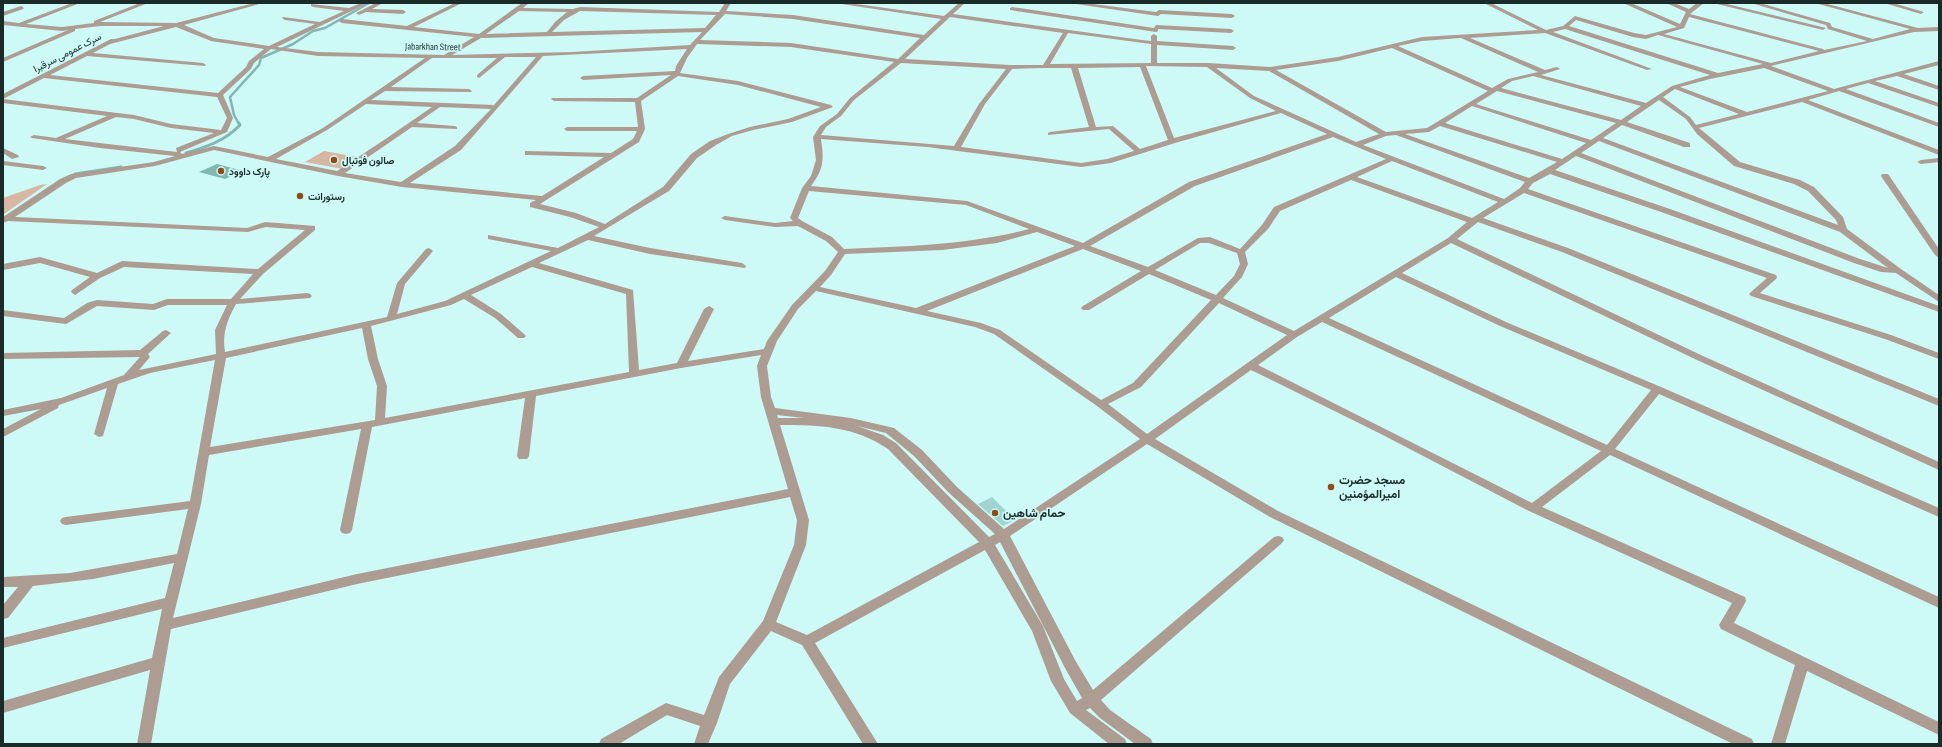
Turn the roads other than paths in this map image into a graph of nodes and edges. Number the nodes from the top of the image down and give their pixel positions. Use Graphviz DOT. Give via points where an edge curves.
graph roads {
  1 [pos="77,3"];
  2 [pos="145,3"];
  3 [pos="260,3"];
  4 [pos="380,3"];
  5 [pos="459,3"];
  6 [pos="526,3"];
  7 [pos="728,3"];
  8 [pos="838,3"];
  9 [pos="962,3"];
  10 [pos="1072,3"];
  11 [pos="1160,3"];
  12 [pos="1487,3"];
  13 [pos="1626,3"];
  14 [pos="1669,3"];
  15 [pos="1701,3"];
  16 [pos="1716,3"];
  17 [pos="1754,3"];
  18 [pos="1818,3"];
  19 [pos="1887,3"];
  20 [pos="313,5"];
  21 [pos="365,6"];
  22 [pos="21,8"];
  23 [pos="518,9"];
  24 [pos="1012,9"];
  25 [pos="349,10"];
  26 [pos="574,11"];
  27 [pos="403,12"];
  28 [pos="1921,12"];
  29 [pos="722,13"];
  30 [pos="1158,13"];
  31 [pos="1688,13"];
  32 [pos="3,14"];
  33 [pos="1232,16"];
  34 [pos="946,17"];
  35 [pos="285,18"];
  36 [pos="342,21"];
  37 [pos="3,23"];
  38 [pos="17,24"];
  39 [pos="90,25"];
  40 [pos="141,25"];
  41 [pos="180,25"];
  42 [pos="80,27"];
  43 [pos="323,27"];
  44 [pos="1565,27"];
  45 [pos="1682,27"];
  46 [pos="3,28"];
  47 [pos="408,28"];
  48 [pos="1156,28"];
  49 [pos="1830,28"];
  50 [pos="1939,29"];
  51 [pos="706,30"];
  52 [pos="1917,30"];
  53 [pos="1231,31"];
  54 [pos="1544,31"];
  55 [pos="1066,32"];
  56 [pos="1658,34"];
  57 [pos="548,35"];
  58 [pos="480,36"];
  59 [pos="1460,36"];
  60 [pos="924,37"];
  61 [pos="1873,41"];
  62 [pos="697,42"];
  63 [pos="107,43"];
  64 [pos="1153,43"];
  65 [pos="294,44"];
  66 [pos="1392,46"];
  67 [pos="691,47"];
  68 [pos="269,48"];
  69 [pos="1233,48"];
  70 [pos="283,49"];
  71 [pos="1824,51"];
  72 [pos="85,54"];
  73 [pos="542,54"];
  74 [pos="432,56"];
  75 [pos="504,56"];
  76 [pos="446,57"];
  77 [pos="3,60"];
  78 [pos="899,61"];
  79 [pos="1939,63"];
  80 [pos="1154,64"];
  81 [pos="203,65"];
  82 [pos="1142,65"];
  83 [pos="1208,65"];
  84 [pos="1768,65"];
  85 [pos="1074,66"];
  86 [pos="1010,67"];
  87 [pos="1045,67"];
  88 [pos="1924,67"];
  89 [pos="1270,69"];
  90 [pos="1557,69"];
  91 [pos="1649,69"];
  92 [pos="1544,72"];
  93 [pos="1939,72"];
  94 [pos="676,73"];
  95 [pos="1533,74"];
  96 [pos="1898,74"];
  97 [pos="1716,75"];
  98 [pos="43,76"];
  99 [pos="479,76"];
  100 [pos="583,78"];
  101 [pos="1868,81"];
  102 [pos="1674,87"];
  103 [pos="1939,88"];
  104 [pos="385,89"];
  105 [pos="1495,90"];
  106 [pos="1838,90"];
  107 [pos="469,92"];
  108 [pos="220,95"];
  109 [pos="4,97"];
  110 [pos="1658,97"];
  111 [pos="554,99"];
  112 [pos="638,100"];
  113 [pos="1802,100"];
  114 [pos="364,102"];
  115 [pos="1470,104"];
  116 [pos="438,105"];
  117 [pos="1645,105"];
  118 [pos="1939,105"];
  119 [pos="829,106"];
  120 [pos="496,107"];
  121 [pos="842,110"];
  122 [pos="1282,112"];
  123 [pos="1746,114"];
  124 [pos="114,115"];
  125 [pos="1621,122"];
  126 [pos="1440,124"];
  127 [pos="412,125"];
  128 [pos="1939,125"];
  129 [pos="1695,127"];
  130 [pos="455,128"];
  131 [pos="1093,128"];
  132 [pos="567,129"];
  133 [pos="642,129"];
  134 [pos="222,133"];
  135 [pos="1394,133"];
  136 [pos="1050,134"];
  137 [pos="1334,134"];
  138 [pos="1385,134"];
  139 [pos="34,137"];
  140 [pos="817,137"];
  141 [pos="1598,138"];
  142 [pos="57,140"];
  143 [pos="1172,141"];
  144 [pos="1590,142"];
  145 [pos="1356,145"];
  146 [pos="1687,145"];
  147 [pos="956,149"];
  148 [pos="3,150"];
  149 [pos="1140,152"];
  150 [pos="172,153"];
  151 [pos="528,153"];
  152 [pos="1574,153"];
  153 [pos="185,154"];
  154 [pos="1939,154"];
  155 [pos="612,155"];
  156 [pos="270,159"];
  157 [pos="1392,159"];
  158 [pos="1939,160"];
  159 [pos="3,162"];
  160 [pos="1561,162"];
  161 [pos="1921,162"];
  162 [pos="42,168"];
  163 [pos="1549,171"];
  164 [pos="338,174"];
  165 [pos="1885,176"];
  166 [pos="1351,177"];
  167 [pos="1530,181"];
  168 [pos="402,185"];
  169 [pos="806,188"];
  170 [pos="1523,190"];
  171 [pos="542,198"];
  172 [pos="1505,202"];
  173 [pos="725,218"];
  174 [pos="5,220"];
  175 [pos="1475,220"];
  176 [pos="799,223"];
  177 [pos="606,227"];
  178 [pos="1039,229"];
  179 [pos="1843,230"];
  180 [pos="491,237"];
  181 [pos="587,237"];
  182 [pos="1451,240"];
  183 [pos="1935,243"];
  184 [pos="1084,246"];
  185 [pos="429,251"];
  186 [pos="559,251"];
  187 [pos="842,252"];
  188 [pos="1241,252"];
  189 [pos="1939,254"];
  190 [pos="532,264"];
  191 [pos="742,266"];
  192 [pos="3,268"];
  193 [pos="1149,271"];
  194 [pos="1898,271"];
  195 [pos="260,272"];
  196 [pos="1396,274"];
  197 [pos="97,276"];
  198 [pos="814,288"];
  199 [pos="75,292"];
  200 [pos="308,296"];
  201 [pos="466,296"];
  202 [pos="1217,299"];
  203 [pos="1939,299"];
  204 [pos="234,302"];
  205 [pos="1086,308"];
  206 [pos="1939,309"];
  207 [pos="709,310"];
  208 [pos="918,311"];
  209 [pos="3,313"];
  210 [pos="1322,318"];
  211 [pos="392,319"];
  212 [pos="366,324"];
  213 [pos="166,333"];
  214 [pos="1294,335"];
  215 [pos="521,336"];
  216 [pos="769,351"];
  217 [pos="143,353"];
  218 [pos="3,356"];
  219 [pos="221,356"];
  220 [pos="1939,356"];
  221 [pos="681,365"];
  222 [pos="1251,366"];
  223 [pos="634,375"];
  224 [pos="128,377"];
  225 [pos="114,382"];
  226 [pos="1657,389"];
  227 [pos="531,394"];
  228 [pos="62,401"];
  229 [pos="1939,403"];
  230 [pos="1101,404"];
  231 [pos="3,413"];
  232 [pos="772,416"];
  233 [pos="380,422"];
  234 [pos="367,424"];
  235 [pos="3,434"];
  236 [pos="99,434"];
  237 [pos="1147,439"];
  238 [pos="203,452"];
  239 [pos="1608,452"];
  240 [pos="523,456"];
  241 [pos="1939,466"];
  242 [pos="794,492"];
  243 [pos="195,504"];
  244 [pos="1533,508"];
  245 [pos="1939,513"];
  246 [pos="66,522"];
  247 [pos="346,530"];
  248 [pos="1003,535"];
  249 [pos="1278,540"];
  250 [pos="988,544"];
  251 [pos="182,557"];
  252 [pos="3,582"];
  253 [pos="28,582"];
  254 [pos="171,602"];
  255 [pos="1939,603"];
  256 [pos="3,614"];
  257 [pos="769,624"];
  258 [pos="165,625"];
  259 [pos="1044,627"];
  260 [pos="807,641"];
  261 [pos="3,643"];
  262 [pos="159,662"];
  263 [pos="1803,662"];
  264 [pos="1091,700"];
  265 [pos="3,707"];
  266 [pos="1074,709"];
  267 [pos="710,722"];
  268 [pos="1939,729"];
  269 [pos="144,744"];
  270 [pos="606,744"];
  271 [pos="702,744"];
  272 [pos="871,744"];
  273 [pos="1120,744"];
  274 [pos="1146,744"];
  275 [pos="1747,744"];
  276 [pos="1778,744"];
  1 -- 38 [label="street"];
  2 -- 39 [label="street"];
  3 -- 41 [label="street"];
  4 -- 21 [label="street"];
  5 -- 47 [label="street"];
  6 -- 23 [label="street"];
  7 -- 29 [label="street"];
  8 -- 34 [label="street"];
  9 -- 34 [label="street"];
  10 -- 30 [label="street"];
  11 -- 30 [label="street"];
  12 -- 54 [label="street"];
  13 -- 45 [label="street"];
  14 -- 31 [label="street"];
  15 -- 31 [label="street"];
  16 -- 49 [label="street" via="1818,28"];
  17 -- 49 [label="street" via="1828,24"];
  18 -- 52 [label="street"];
  19 -- 28 [label="street"];
  20 -- 25 [label="street"];
  21 -- 25 [label="street"];
  21 -- 27 [label="street"];
  21 -- 36 [label="street"];
  22 -- 32 [label="street"];
  23 -- 26 [label="street"];
  23 -- 58 [label="street"];
  24 -- 48 [label="street"];
  25 -- 43 [label="street"];
  26 -- 29 [label="street" via="580,9"];
  26 -- 57 [label="street" via="552,28"];
  29 -- 51 [label="street"];
  29 -- 60 [label="street" via="793,17"];
  30 -- 33 [label="street"];
  30 -- 48 [label="street"];
  31 -- 45 [label="street"];
  31 -- 71 [label="street"];
  34 -- 55 [label="street"];
  34 -- 60 [label="street"];
  35 -- 43 [label="street"];
  36 -- 43 [label="street"];
  36 -- 47 [label="street"];
  37 -- 38 [label="street"];
  38 -- 42 [label="street" via="62,29"];
  38 -- 46 [label="street"];
  39 -- 40 [label="street"];
  39 -- 42 [label="street"];
  40 -- 41 [label="street"];
  40 -- 63 [label="street, سرک عمومی سرقبرا"];
  41 -- 63 [label="street"];
  41 -- 68 [label="street, Jabarkhan Street" via="213,40"];
  42 -- 77 [label="street"];
  43 -- 68 [label="street"];
  44 -- 54 [label="street"];
  44 -- 56 [label="street" via="1575,18 1633,35 1646,37"];
  44 -- 97 [label="street"];
  45 -- 56 [label="street"];
  47 -- 58 [label="street"];
  48 -- 53 [label="street"];
  48 -- 64 [label="street"];
  49 -- 61 [label="street"];
  50 -- 52 [label="street"];
  51 -- 57 [label="street"];
  51 -- 62 [label="street"];
  52 -- 61 [label="street"];
  54 -- 59 [label="street"];
  54 -- 91 [label="street"];
  55 -- 64 [label="street"];
  55 -- 87 [label="street"];
  56 -- 84 [label="street"];
  57 -- 58 [label="street"];
  58 -- 76 [label="street"];
  59 -- 66 [label="street" via="1422,39"];
  59 -- 92 [label="street"];
  60 -- 78 [label="street"];
  61 -- 71 [label="street"];
  62 -- 67 [label="street"];
  62 -- 78 [label="street" via="791,45"];
  63 -- 72 [label="street, سرک عمومی سرقبرا"];
  64 -- 69 [label="street"];
  64 -- 80 [label="street"];
  65 -- 70 [label="street"];
  66 -- 89 [label="street" via="1338,59"];
  66 -- 105 [label="street"];
  67 -- 73 [label="street, Jabarkhan Street" via="607,53"];
  67 -- 94 [label="street"];
  68 -- 70 [label="street, Jabarkhan Street"];
  68 -- 108 [label="street" via="251,62 249,68"];
  70 -- 74 [label="street, Jabarkhan Street" via="318,54"];
  71 -- 84 [label="street"];
  72 -- 81 [label="street"];
  72 -- 98 [label="street, سرک عمومی سرقبرا"];
  73 -- 75 [label="street, Jabarkhan Street"];
  73 -- 120 [label="street"];
  74 -- 76 [label="street, Jabarkhan Street"];
  74 -- 104 [label="street"];
  75 -- 76 [label="street, Jabarkhan Street"];
  75 -- 99 [label="street"];
  78 -- 86 [label="street"];
  78 -- 121 [label="street"];
  79 -- 88 [label="street"];
  80 -- 82 [label="street"];
  80 -- 83 [label="street"];
  82 -- 85 [label="street"];
  82 -- 143 [label="street"];
  83 -- 89 [label="street"];
  83 -- 122 [label="street" via="1252,96"];
  84 -- 97 [label="street"];
  84 -- 106 [label="street"];
  85 -- 87 [label="street"];
  85 -- 131 [label="street"];
  86 -- 87 [label="street"];
  86 -- 147 [label="street" via="982,104"];
  88 -- 93 [label="street"];
  88 -- 96 [label="street"];
  89 -- 138 [label="street"];
  90 -- 92 [label="street"];
  92 -- 95 [label="street"];
  94 -- 100 [label="street"];
  94 -- 112 [label="street"];
  94 -- 119 [label="street" via="738,83"];
  95 -- 105 [label="street" via="1510,80"];
  95 -- 117 [label="street"];
  96 -- 101 [label="street"];
  96 -- 103 [label="street"];
  97 -- 102 [label="street"];
  98 -- 108 [label="street"];
  98 -- 109 [label="street, سرک عمومی سرقبرا"];
  101 -- 106 [label="street"];
  101 -- 118 [label="street"];
  102 -- 110 [label="street"];
  102 -- 123 [label="street"];
  104 -- 107 [label="street"];
  104 -- 114 [label="street"];
  105 -- 115 [label="street"];
  105 -- 125 [label="street"];
  106 -- 113 [label="street"];
  106 -- 128 [label="street"];
  108 -- 134 [label="street" via="230,118"];
  109 -- 124 [label="street"];
  110 -- 117 [label="street"];
  110 -- 129 [label="street" via="1688,118"];
  111 -- 112 [label="street"];
  112 -- 133 [label="street"];
  113 -- 123 [label="street"];
  113 -- 154 [label="street"];
  114 -- 116 [label="street"];
  114 -- 156 [label="street" via="325,129"];
  115 -- 126 [label="street"];
  115 -- 144 [label="street"];
  116 -- 120 [label="street"];
  116 -- 127 [label="street"];
  117 -- 125 [label="street"];
  119 -- 121 [label="street"];
  119 -- 177 [label="street" via="790,122 752,128 713,143 694,156 666,189"];
  120 -- 168 [label="street" via="453,152"];
  121 -- 140 [label="street" via="823,126"];
  122 -- 137 [label="street"];
  122 -- 143 [label="street"];
  123 -- 129 [label="street"];
  124 -- 134 [label="street"];
  124 -- 142 [label="street"];
  125 -- 141 [label="street"];
  125 -- 146 [label="street"];
  126 -- 135 [label="street" via="1429,130"];
  126 -- 160 [label="street"];
  127 -- 130 [label="street"];
  127 -- 164 [label="street"];
  129 -- 179 [label="street" via="1737,164 1797,182 1811,189 1840,220"];
  131 -- 136 [label="street"];
  131 -- 149 [label="street" via="1111,127"];
  132 -- 133 [label="street"];
  133 -- 155 [label="street" via="636,140"];
  134 -- 150 [label="street"];
  135 -- 138 [label="street"];
  135 -- 167 [label="street"];
  137 -- 145 [label="street"];
  137 -- 184 [label="street" via="1192,184"];
  138 -- 145 [label="street"];
  139 -- 142 [label="street"];
  140 -- 147 [label="street"];
  140 -- 169 [label="street" via="820,160 815,176"];
  141 -- 144 [label="street"];
  141 -- 179 [label="street"];
  142 -- 150 [label="street"];
  143 -- 149 [label="street"];
  144 -- 152 [label="street"];
  145 -- 157 [label="street"];
  147 -- 149 [label="street" via="1081,165"];
  148 -- 159 [label="street" via="15,157"];
  150 -- 153 [label="street"];
  151 -- 155 [label="street"];
  152 -- 160 [label="street"];
  152 -- 194 [label="street" via="1857,261 1884,270"];
  153 -- 156 [label="street" via="214,148"];
  153 -- 174 [label="street" via="138,167 102,170 62,180"];
  155 -- 171 [label="street"];
  156 -- 164 [label="street"];
  157 -- 166 [label="street"];
  157 -- 172 [label="street"];
  158 -- 161 [label="street"];
  159 -- 162 [label="street"];
  160 -- 163 [label="street"];
  163 -- 167 [label="street"];
  163 -- 206 [label="street"];
  164 -- 168 [label="street"];
  165 -- 183 [label="street"];
  166 -- 175 [label="street"];
  166 -- 188 [label="street" via="1277,209 1265,228"];
  167 -- 170 [label="street"];
  168 -- 171 [label="street"];
  169 -- 176 [label="street" via="794,218"];
  169 -- 178 [label="street" via="967,203"];
  170 -- 172 [label="street"];
  170 -- 220 [label="street" via="1773,277 1754,294 1880,334"];
  171 -- 177 [label="street" via="533,205"];
  172 -- 175 [label="street"];
  173 -- 176 [label="street" via="775,225"];
  174 -- 195 [label="street" via="248,230 265,224 312,228"];
  175 -- 182 [label="street"];
  175 -- 229 [label="street" via="1565,250"];
  176 -- 187 [label="street" via="829,239"];
  177 -- 181 [label="street"];
  178 -- 184 [label="street"];
  178 -- 187 [label="street" via="997,240 942,247"];
  179 -- 194 [label="street"];
  180 -- 186 [label="street" via="545,246"];
  181 -- 186 [label="street"];
  181 -- 191 [label="street" via="650,251"];
  182 -- 196 [label="street"];
  182 -- 241 [label="street" via="1707,361"];
  183 -- 189 [label="street"];
  184 -- 193 [label="street"];
  184 -- 208 [label="street"];
  185 -- 211 [label="street" via="401,283"];
  186 -- 190 [label="street"];
  187 -- 198 [label="street" via="828,274"];
  188 -- 193 [label="street" via="1205,240 1198,241"];
  188 -- 202 [label="street" via="1244,264 1238,277"];
  190 -- 201 [label="street"];
  190 -- 223 [label="street" via="630,292"];
  192 -- 197 [label="street" via="40,260"];
  193 -- 202 [label="street"];
  193 -- 205 [label="street"];
  194 -- 203 [label="street"];
  195 -- 197 [label="street" via="122,264"];
  195 -- 204 [label="street"];
  196 -- 210 [label="street"];
  196 -- 226 [label="street" via="1503,324"];
  197 -- 199 [label="street"];
  198 -- 208 [label="street"];
  198 -- 216 [label="street" via="794,307 772,341"];
  200 -- 204 [label="street"];
  201 -- 211 [label="street"];
  201 -- 215 [label="street" via="498,316"];
  202 -- 214 [label="street"];
  202 -- 230 [label="street" via="1137,385"];
  204 -- 209 [label="street" via="167,302 154,307 98,303 90,305 66,321"];
  204 -- 219 [label="street" via="222,325 219,341"];
  207 -- 221 [label="street"];
  208 -- 230 [label="street" via="997,332"];
  210 -- 214 [label="street"];
  210 -- 239 [label="street"];
  211 -- 212 [label="street"];
  212 -- 219 [label="street"];
  212 -- 233 [label="street" via="382,386"];
  213 -- 217 [label="street"];
  214 -- 222 [label="street"];
  216 -- 221 [label="street"];
  216 -- 232 [label="street" via="762,366 766,397"];
  217 -- 218 [label="street"];
  217 -- 224 [label="street" via="145,357"];
  219 -- 224 [label="street" via="148,370"];
  219 -- 238 [label="street"];
  221 -- 223 [label="street"];
  222 -- 237 [label="street"];
  222 -- 244 [label="street"];
  223 -- 227 [label="street"];
  224 -- 225 [label="street"];
  225 -- 228 [label="street"];
  225 -- 236 [label="street"];
  226 -- 239 [label="street"];
  226 -- 245 [label="street"];
  227 -- 233 [label="street"];
  227 -- 240 [label="street"];
  228 -- 231 [label="street"];
  228 -- 235 [label="street"];
  230 -- 237 [label="street"];
  232 -- 242 [label="street"];
  232 -- 248 [label="street" via="851,420 890,430"];
  232 -- 250 [label="street" via="830,424 881,438 892,446"];
  233 -- 234 [label="street"];
  234 -- 238 [label="street"];
  234 -- 247 [label="street"];
  237 -- 248 [label="street"];
  237 -- 275 [label="street" via="1274,514"];
  238 -- 243 [label="street"];
  239 -- 244 [label="street"];
  239 -- 255 [label="street"];
  242 -- 257 [label="street" via="803,520 800,545"];
  242 -- 258 [label="street" via="357,579"];
  243 -- 246 [label="street"];
  243 -- 251 [label="street"];
  244 -- 263 [label="street" via="1740,602 1730,614 1726,625"];
  248 -- 250 [label="street"];
  248 -- 259 [label="street"];
  249 -- 264 [label="street"];
  250 -- 259 [label="street"];
  250 -- 260 [label="street"];
  251 -- 253 [label="street" via="111,572"];
  251 -- 254 [label="street"];
  252 -- 253 [label="street"];
  253 -- 256 [label="street"];
  254 -- 258 [label="street"];
  254 -- 261 [label="street"];
  257 -- 260 [label="street"];
  257 -- 267 [label="street" via="724,681"];
  258 -- 262 [label="street"];
  259 -- 264 [label="street"];
  259 -- 266 [label="street" via="1058,681"];
  260 -- 272 [label="street"];
  262 -- 265 [label="street"];
  262 -- 269 [label="street"];
  263 -- 268 [label="street"];
  263 -- 276 [label="street"];
  264 -- 266 [label="street"];
  264 -- 274 [label="street" via="1105,714"];
  266 -- 273 [label="street"];
  267 -- 270 [label="street" via="666,709"];
  267 -- 271 [label="street"];
}
